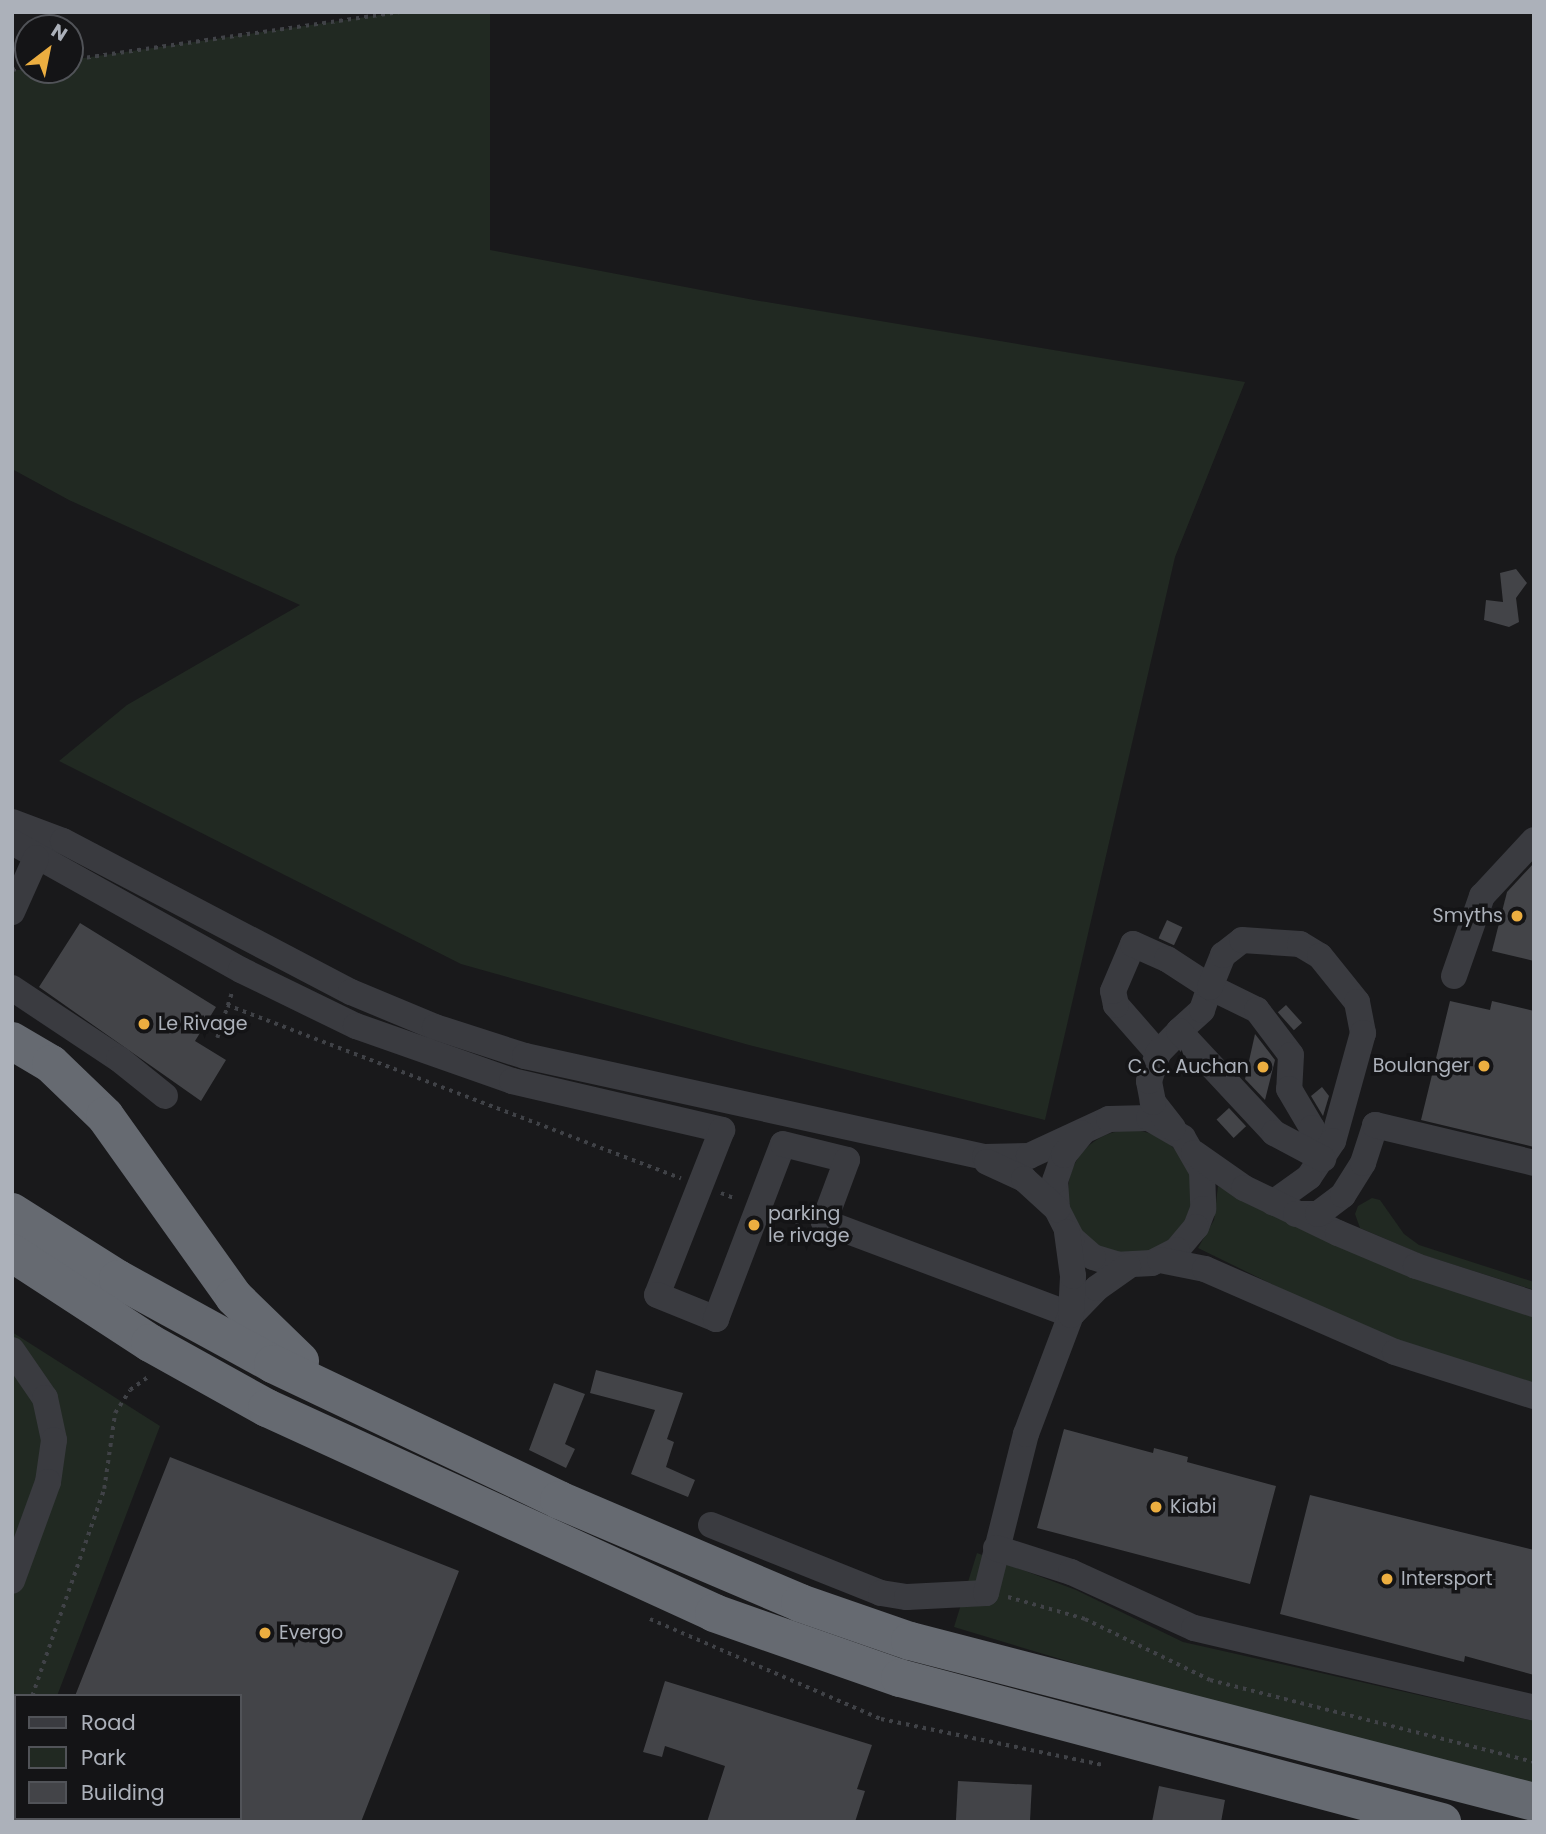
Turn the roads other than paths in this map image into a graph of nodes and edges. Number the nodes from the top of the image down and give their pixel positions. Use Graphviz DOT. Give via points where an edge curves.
graph roads {
  1 [pos="12,808"];
  2 [pos="12,822"];
  3 [pos="1534,840"];
  4 [pos="63,841"];
  5 [pos="12,842"];
  6 [pos="36,858"];
  7 [pos="12,912"];
  8 [pos="1454,976"];
  9 [pos="1210,987"];
  10 [pos="12,988"];
  11 [pos="1179,1031"];
  12 [pos="12,1041"];
  13 [pos="1158,1054"];
  14 [pos="165,1096"];
  15 [pos="1176,1132"];
  16 [pos="1082,1133"];
  17 [pos="1194,1153"];
  18 [pos="965,1154"];
  19 [pos="1323,1159"];
  20 [pos="1534,1163"];
  21 [pos="1284,1208"];
  22 [pos="12,1212"];
  23 [pos="1062,1221"];
  24 [pos="12,1253"];
  25 [pos="1160,1260"];
  26 [pos="1128,1266"];
  27 [pos="1534,1304"];
  28 [pos="1071,1315"];
  29 [pos="12,1350"];
  30 [pos="1534,1396"];
  31 [pos="410,1431"];
  32 [pos="711,1525"];
  33 [pos="996,1548"];
  34 [pos="12,1581"];
  35 [pos="1534,1708"];
  36 [pos="1534,1802"];
  37 [pos="1442,1822"];
  1 -- 4 [label="street"];
  2 -- 4 [label="street"];
  3 -- 8 [label="street" via="1482,896"];
  4 -- 18 [label="street" via="313,974 458,1035 574,1069"];
  5 -- 6 [label="street"];
  6 -- 7 [label="street"];
  6 -- 28 [label="street" via="240,970 356,1026 454,1063 561,1094 722,1130 657,1295 716,1319 783,1144 847,1160 824,1222"];
  9 -- 11 [label="street" via="1202,1010"];
  9 -- 13 [label="street" via="1133,944 1113,990 1116,1005"];
  9 -- 19 [label="street" via="1257,1010 1291,1055 1289,1089 1312,1128"];
  9 -- 19 [label="street" via="1218,963 1231,946 1253,937 1310,949 1357,1002 1363,1033"];
  10 -- 14 [label="street" via="119,1059"];
  11 -- 13 [label="street"];
  11 -- 19 [label="street" via="1274,1133"];
  12 -- 31 [label="highway" via="51,1064 105,1116 234,1297 270,1336 317,1373"];
  13 -- 15 [label="street" via="1150,1071 1150,1092"];
  15 -- 16 [label="street" via="1149,1118 1129,1116 1099,1122"];
  15 -- 17 [label="street"];
  16 -- 18 [label="street" via="1029,1156"];
  16 -- 23 [label="street" via="1060,1163"];
  17 -- 21 [label="street"];
  17 -- 25 [label="street" via="1204,1180 1203,1209 1184,1243"];
  18 -- 23 [label="street" via="1016,1174"];
  19 -- 21 [label="street"];
  20 -- 21 [label="street" via="1375,1125 1363,1163 1343,1195 1318,1214"];
  21 -- 27 [label="street" via="1416,1266"];
  22 -- 31 [label="highway" via="167,1307"];
  23 -- 26 [label="street" via="1093,1257"];
  23 -- 28 [label="street" via="1073,1276"];
  24 -- 37 [label="highway" via="150,1343 267,1408 714,1613 900,1678"];
  25 -- 26 [label="street"];
  25 -- 30 [label="street" via="1205,1269 1395,1352"];
  26 -- 28 [label="street" via="1097,1288"];
  28 -- 33 [label="street" via="1033,1411"];
  29 -- 34 [label="street" via="45,1398 54,1440 48,1482"];
  31 -- 36 [label="highway" via="658,1544 860,1625"];
  32 -- 33 [label="street" via="881,1593 907,1597 985,1593"];
  33 -- 35 [label="street" via="1071,1572 1194,1628"];
}
